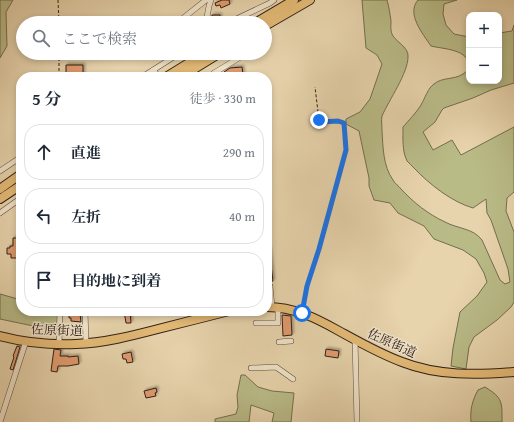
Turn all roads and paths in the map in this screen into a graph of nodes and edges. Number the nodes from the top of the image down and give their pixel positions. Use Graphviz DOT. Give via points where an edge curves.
graph roads {
  1 [pos="58,0"];
  2 [pos="206,0"];
  3 [pos="211,0"];
  4 [pos="274,0"];
  5 [pos="294,0"];
  6 [pos="310,0"];
  7 [pos="59,16"];
  8 [pos="186,16"];
  9 [pos="207,16"];
  10 [pos="243,16"];
  11 [pos="267,16"];
  12 [pos="272,22"];
  13 [pos="59,60"];
  14 [pos="168,60"];
  15 [pos="194,60"];
  16 [pos="209,60"];
  17 [pos="235,60"];
  18 [pos="59,72"];
  19 [pos="157,72"];
  20 [pos="174,72"];
  21 [pos="189,72"];
  22 [pos="216,72"];
  23 [pos="315,87"];
  24 [pos="16,160"];
  25 [pos="0,171"];
  26 [pos="16,178"];
  27 [pos="16,188"];
  28 [pos="0,189"];
  29 [pos="0,199"];
  30 [pos="16,202"];
  31 [pos="0,213"];
  32 [pos="272,307"];
  33 [pos="302,313"];
  34 [pos="60,316"];
  35 [pos="85,316"];
  36 [pos="194,316"];
  37 [pos="256,323"];
  38 [pos="0,336"];
  39 [pos="354,339"];
  40 [pos="26,341"];
  41 [pos="291,341"];
  42 [pos="279,342"];
  43 [pos="86,343"];
  44 [pos="59,344"];
  45 [pos="251,368"];
  46 [pos="514,372"];
  47 [pos="294,379"];
  48 [pos="0,422"];
  49 [pos="357,422"];
  1 -- 7 [label="path"];
  2 -- 8 [label="street"];
  3 -- 9 [label="street"];
  4 -- 10 [label="street"];
  5 -- 11 [label="highway"];
  6 -- 12 [label="highway"];
  13 -- 18 [label="path"];
  14 -- 19 [label="street"];
  15 -- 20 [label="highway"];
  16 -- 21 [label="highway"];
  17 -- 22 [label="street"];
  23 -- 33 [label="path" via="319,120 344,123 346,150 307,286"];
  24 -- 25 [label="street"];
  26 -- 28 [label="highway"];
  27 -- 29 [label="highway"];
  30 -- 31 [label="street"];
  32 -- 33 [label="highway, 佐原街道"];
  32 -- 37 [label="street" via="278,323"];
  33 -- 39 [label="highway, 佐原街道"];
  34 -- 44 [label="street"];
  35 -- 43 [label="street"];
  36 -- 43 [label="highway, 佐原街道" via="122,337"];
  38 -- 40 [label="highway, 佐原街道"];
  39 -- 46 [label="highway, 佐原街道" via="400,362 432,371 458,374"];
  39 -- 49 [label="street"];
  40 -- 44 [label="highway, 佐原街道"];
  40 -- 48 [label="street"];
  41 -- 42 [label="street"];
  43 -- 44 [label="highway, 佐原街道"];
  45 -- 47 [label="street" via="276,367"];
}
